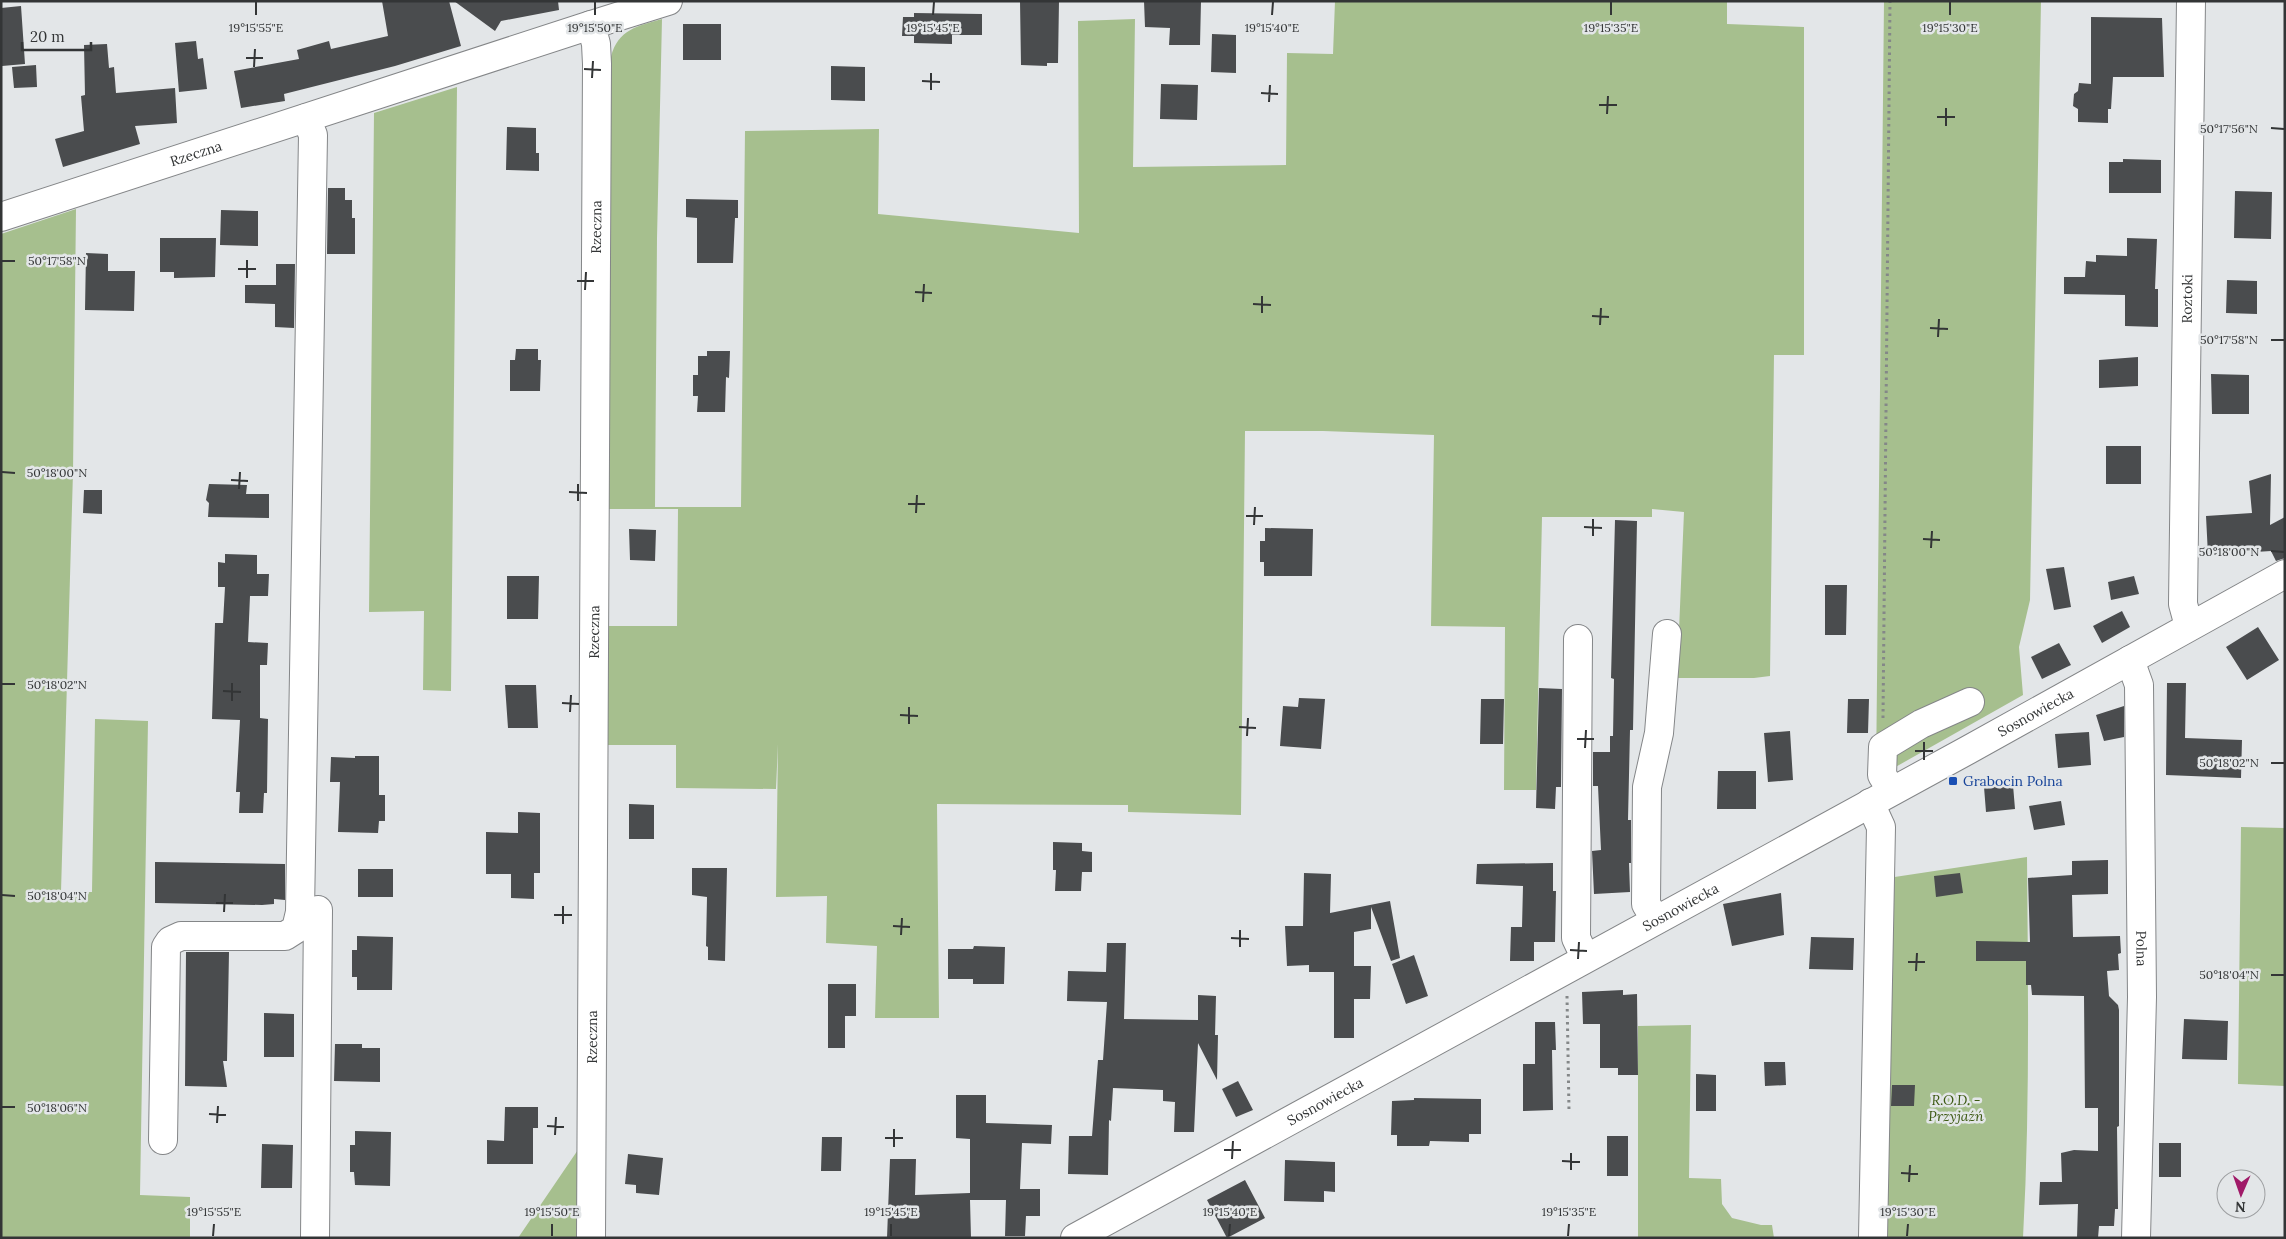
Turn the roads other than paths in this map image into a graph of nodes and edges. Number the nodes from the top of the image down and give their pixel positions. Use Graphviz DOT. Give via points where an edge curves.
graph roads {
  1 [pos="668,1"];
  2 [pos="2191,1"];
  3 [pos="591,26"];
  4 [pos="306,118"];
  5 [pos="1,217"];
  6 [pos="2285,574"];
  7 [pos="2189,626"];
  8 [pos="1667,634"];
  9 [pos="1578,639"];
  10 [pos="2130,660"];
  11 [pos="1970,702"];
  12 [pos="1881,797"];
  13 [pos="318,910"];
  14 [pos="1655,919"];
  15 [pos="1585,957"];
  16 [pos="163,1140"];
  17 [pos="1115,1228"];
  18 [pos="315,1238"];
  19 [pos="590,1238"];
  20 [pos="1074,1238"];
  21 [pos="1873,1238"];
  22 [pos="2136,1238"];
  1 -- 3 [label="street, Rzeczna"];
  2 -- 7 [label="street, Roztoki" via="2183,604"];
  3 -- 4 [label="street, Rzeczna"];
  3 -- 19 [label="street, Rzeczna" via="598,64"];
  4 -- 5 [label="street, Rzeczna"];
  4 -- 16 [label="street" via="313,135 300,912 296,929 285,936 181,936 166,947"];
  6 -- 7 [label="street, Sosnowiecka"];
  7 -- 10 [label="street, Sosnowiecka"];
  8 -- 14 [label="street" via="1659,733 1647,787 1646,904"];
  9 -- 15 [label="street" via="1576,938"];
  10 -- 12 [label="street, Sosnowiecka"];
  10 -- 22 [label="street, Polna" via="2139,685 2142,997"];
  11 -- 12 [label="street" via="1882,746"];
  12 -- 14 [label="street, Sosnowiecka"];
  12 -- 21 [label="street"];
  13 -- 18 [label="street"];
  14 -- 15 [label="street, Sosnowiecka"];
  15 -- 17 [label="street, Sosnowiecka"];
  17 -- 20 [label="street, Sosnowiecka"];
}
